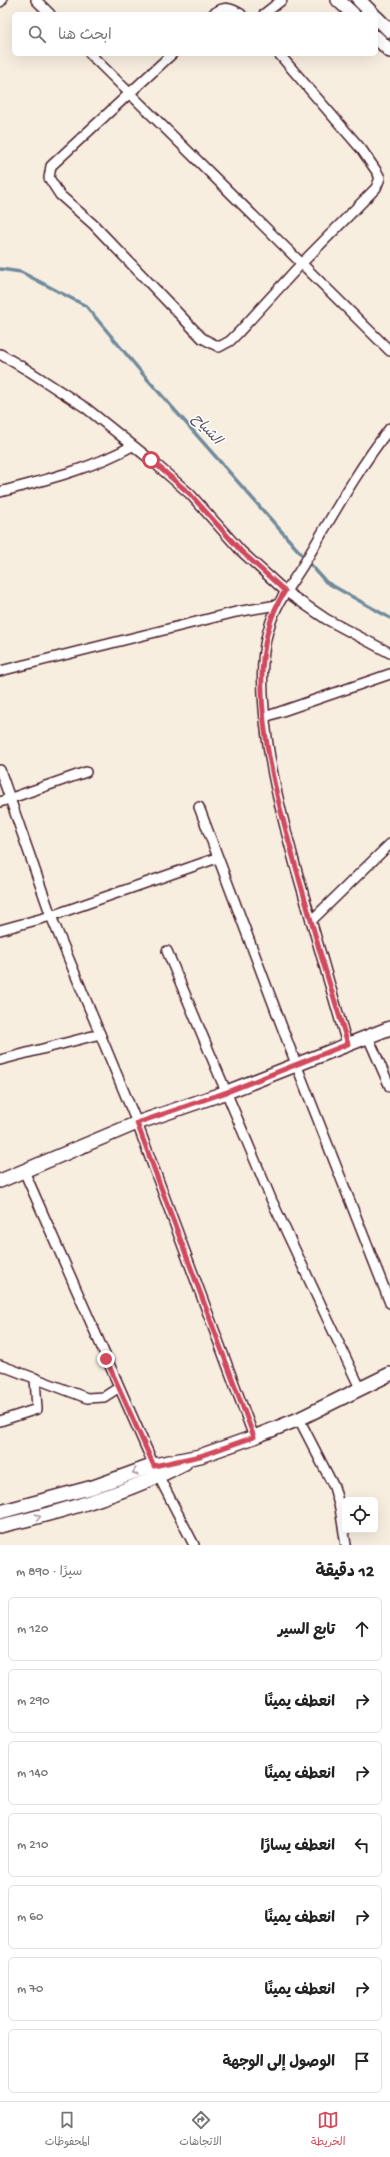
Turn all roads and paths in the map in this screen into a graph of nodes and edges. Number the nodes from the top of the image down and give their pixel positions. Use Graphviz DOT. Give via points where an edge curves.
graph roads {
  1 [pos="2,0"];
  2 [pos="36,0"];
  3 [pos="282,0"];
  4 [pos="338,0"];
  5 [pos="359,0"];
  6 [pos="0,2"];
  7 [pos="230,4"];
  8 [pos="48,12"];
  9 [pos="215,12"];
  10 [pos="239,12"];
  11 [pos="267,12"];
  12 [pos="351,12"];
  13 [pos="371,12"];
  14 [pos="378,19"];
  15 [pos="390,31"];
  16 [pos="378,39"];
  17 [pos="390,52"];
  18 [pos="92,56"];
  19 [pos="170,56"];
  20 [pos="281,56"];
  21 [pos="129,94"];
  22 [pos="302,263"];
  23 [pos="390,351"];
  24 [pos="0,354"];
  25 [pos="390,428"];
  26 [pos="132,446"];
  27 [pos="0,492"];
  28 [pos="285,591"];
  29 [pos="277,605"];
  30 [pos="390,652"];
  31 [pos="0,671"];
  32 [pos="390,674"];
  33 [pos="265,717"];
  34 [pos="0,770"];
  35 [pos="86,772"];
  36 [pos="4,801"];
  37 [pos="199,807"];
  38 [pos="390,844"];
  39 [pos="217,858"];
  40 [pos="51,916"];
  41 [pos="311,921"];
  42 [pos="0,930"];
  43 [pos="167,951"];
  44 [pos="390,1028"];
  45 [pos="100,1034"];
  46 [pos="368,1037"];
  47 [pos="348,1044"];
  48 [pos="0,1060"];
  49 [pos="296,1064"];
  50 [pos="390,1087"];
  51 [pos="227,1092"];
  52 [pos="137,1123"];
  53 [pos="24,1171"];
  54 [pos="0,1181"];
  55 [pos="390,1303"];
  56 [pos="0,1365"];
  57 [pos="390,1374"];
  58 [pos="35,1378"];
  59 [pos="118,1388"];
  60 [pos="360,1388"];
  61 [pos="299,1419"];
  62 [pos="0,1421"];
  63 [pos="254,1437"];
  64 [pos="156,1471"];
  65 [pos="0,1512"];
  66 [pos="0,1526"];
  67 [pos="194,1545"];
  68 [pos="346,1545"];
  1 -- 6 [label="street"];
  2 -- 8 [label="street"];
  3 -- 11 [label="street"];
  4 -- 12 [label="main road"];
  5 -- 13 [label="main road"];
  7 -- 9 [label="street"];
  7 -- 10 [label="street"];
  14 -- 15 [label="main road"];
  16 -- 17 [label="main road"];
  18 -- 21 [label="street"];
  19 -- 21 [label="street"];
  20 -- 22 [label="street" via="362,150 380,178 376,188 366,199"];
  21 -- 22 [label="street"];
  21 -- 22 [label="street" via="51,166 49,178 60,195 94,225 202,338 218,347 230,341"];
  22 -- 23 [label="street"];
  24 -- 26 [label="street" via="86,408"];
  25 -- 28 [label="street" via="355,477 307,560"];
  26 -- 27 [label="street" via="115,456 82,468"];
  26 -- 28 [label="street" via="190,494 241,551"];
  28 -- 29 [label="street"];
  28 -- 30 [label="street" via="326,619"];
  29 -- 31 [label="street" via="236,612"];
  29 -- 33 [label="street" via="265,640 262,662"];
  32 -- 33 [label="street"];
  33 -- 41 [label="street" via="269,758 278,800"];
  34 -- 36 [label="street"];
  35 -- 36 [label="street"];
  36 -- 40 [label="street"];
  37 -- 39 [label="street"];
  38 -- 41 [label="street"];
  39 -- 40 [label="street"];
  39 -- 49 [label="street"];
  40 -- 42 [label="street"];
  40 -- 45 [label="street"];
  41 -- 47 [label="street"];
  43 -- 51 [label="street"];
  44 -- 46 [label="main road"];
  45 -- 48 [label="street"];
  45 -- 52 [label="street"];
  46 -- 47 [label="main road"];
  46 -- 50 [label="street"];
  47 -- 49 [label="main road"];
  49 -- 51 [label="main road"];
  49 -- 55 [label="street"];
  51 -- 52 [label="main road"];
  51 -- 60 [label="street" via="272,1201"];
  52 -- 53 [label="main road"];
  52 -- 63 [label="street"];
  53 -- 54 [label="main road"];
  53 -- 59 [label="street"];
  56 -- 58 [label="street"];
  57 -- 60 [label="main road"];
  58 -- 59 [label="street" via="87,1398 104,1397"];
  58 -- 62 [label="street" via="37,1409"];
  59 -- 64 [label="street"];
  60 -- 61 [label="main road"];
  61 -- 63 [label="main road"];
  61 -- 68 [label="street" via="334,1487"];
  63 -- 64 [label="main road"];
  64 -- 65 [label="main road, one-way"];
  66 -- 64 [label="main road, one-way" via="50,1514"];
  64 -- 67 [label="street"];
}
